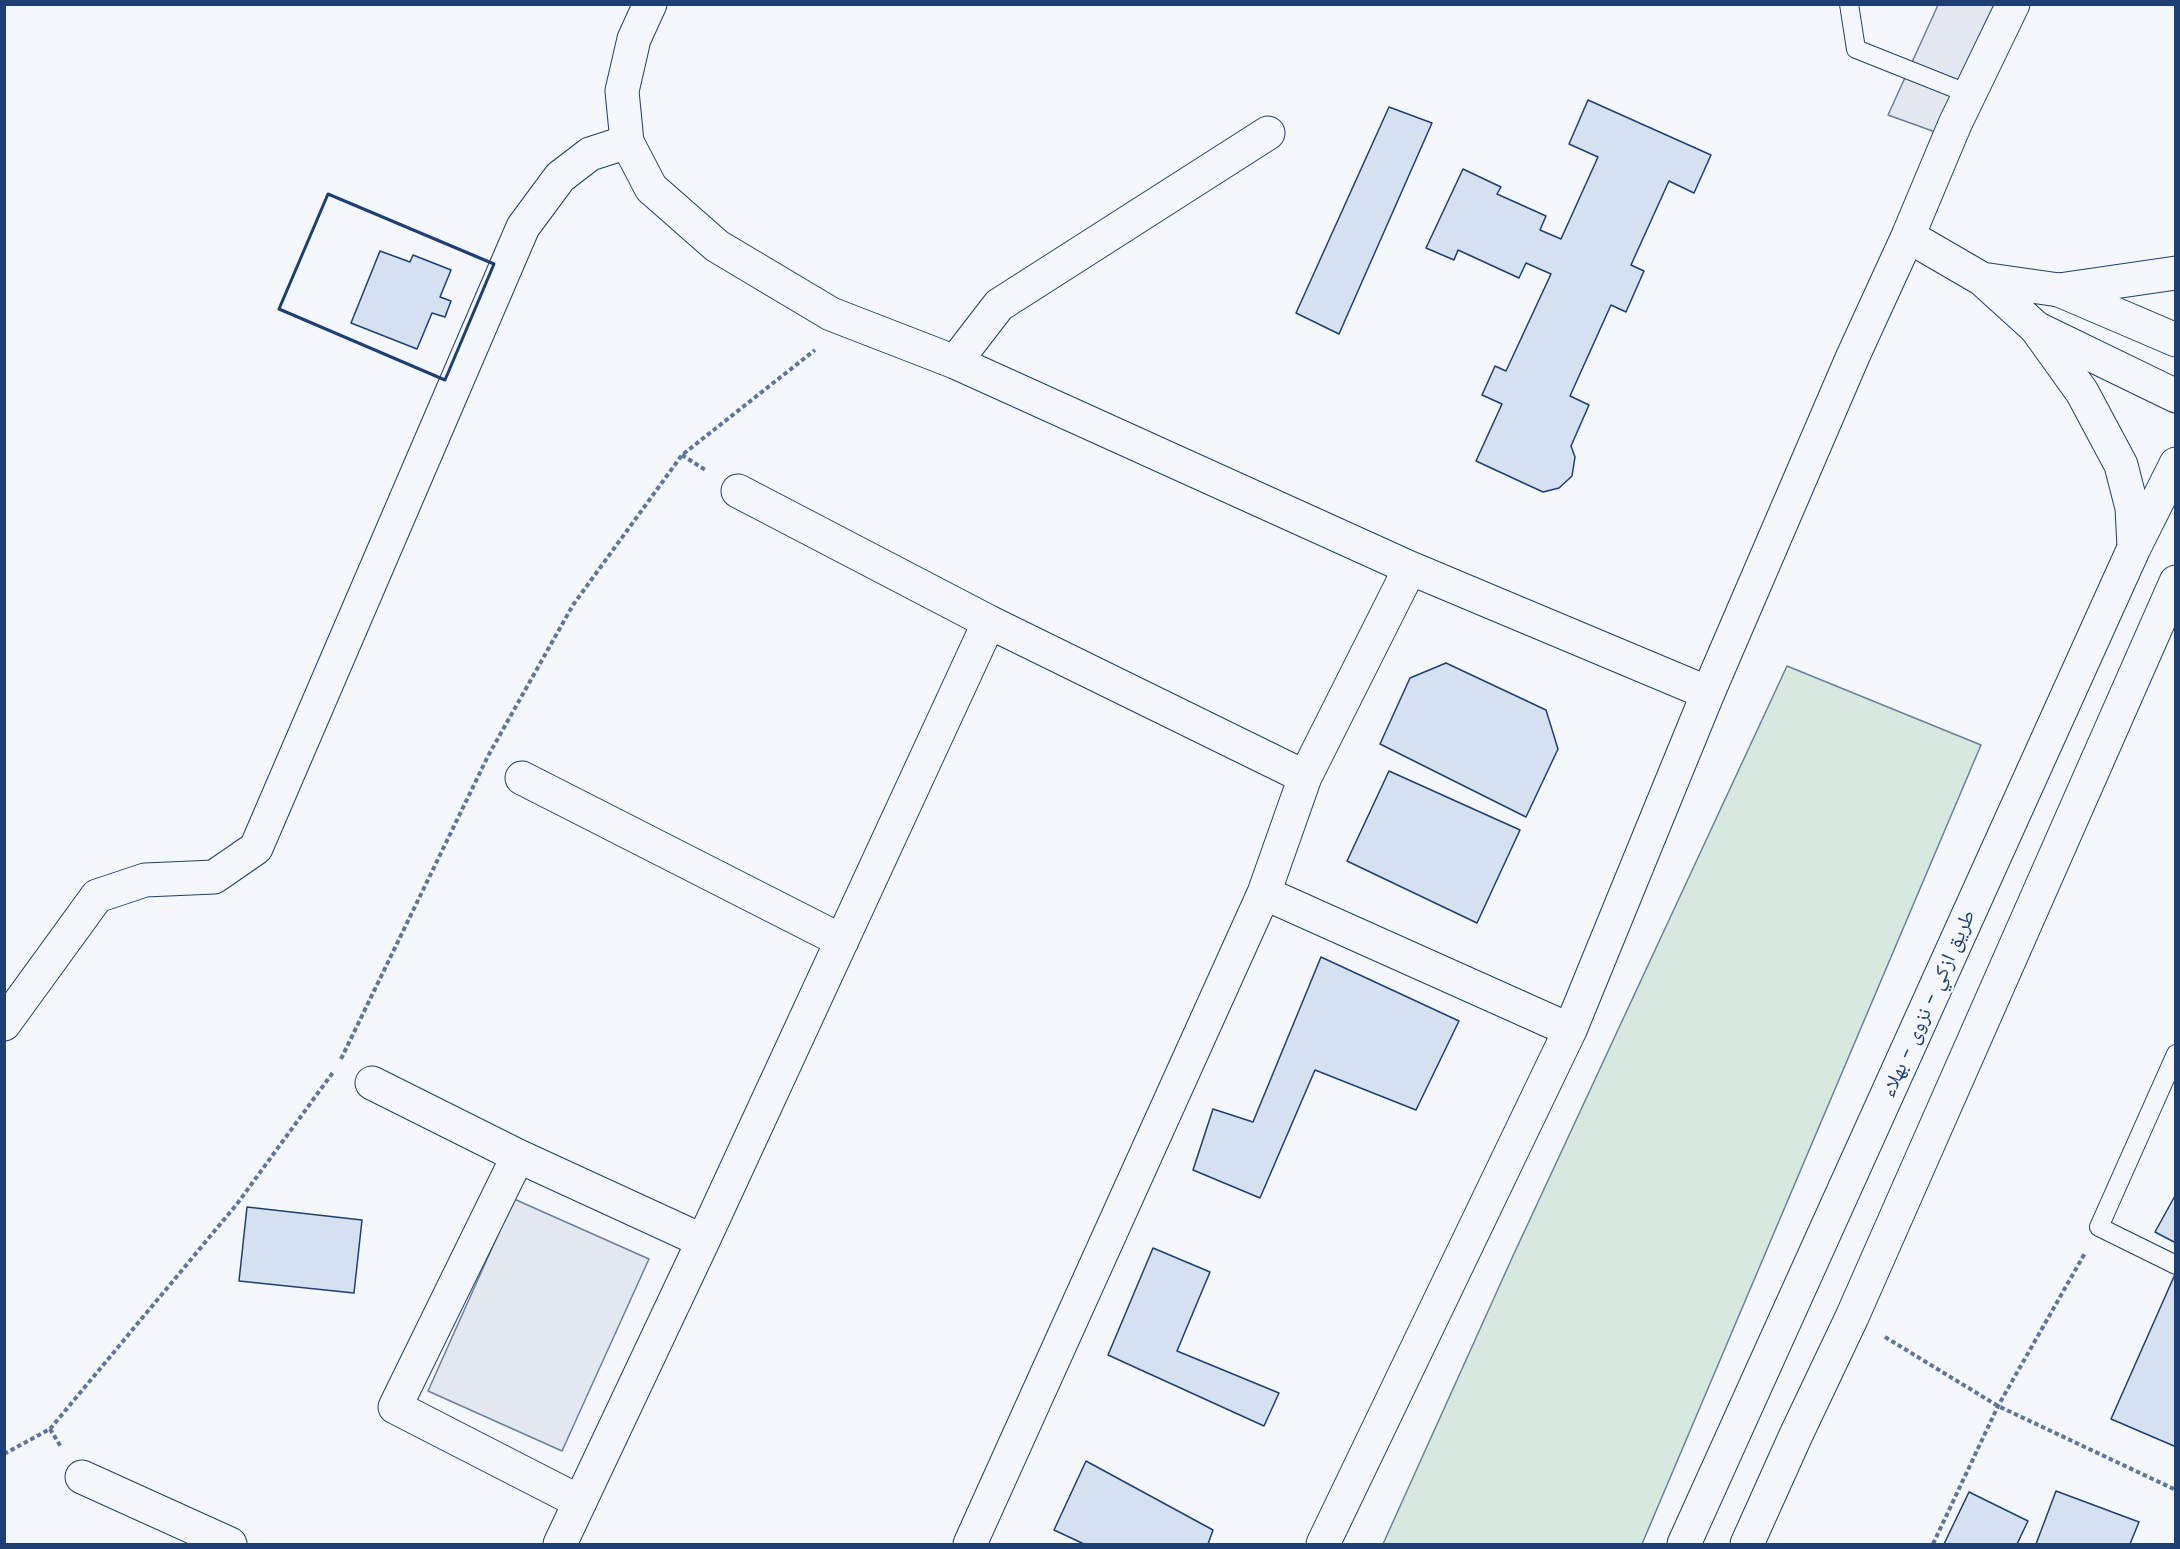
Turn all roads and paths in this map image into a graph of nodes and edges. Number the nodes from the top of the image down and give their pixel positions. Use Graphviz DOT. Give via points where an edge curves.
graph roads {
  1 [pos="650,4"];
  2 [pos="1850,4"];
  3 [pos="2013,4"];
  4 [pos="1969,94"];
  5 [pos="1268,133"];
  6 [pos="627,142"];
  7 [pos="1908,236"];
  8 [pos="2175,273"];
  9 [pos="1982,279"];
  10 [pos="2060,290"];
  11 [pos="831,314"];
  12 [pos="2036,328"];
  13 [pos="2175,340"];
  14 [pos="955,362"];
  15 [pos="2175,396"];
  16 [pos="2175,464"];
  17 [pos="738,491"];
  18 [pos="2134,548"];
  19 [pos="1410,568"];
  20 [pos="2175,582"];
  21 [pos="989,622"];
  22 [pos="1708,693"];
  23 [pos="1305,777"];
  24 [pos="522,778"];
  25 [pos="1264,893"];
  26 [pos="842,941"];
  27 [pos="4,1024"];
  28 [pos="1570,1030"];
  29 [pos="2175,1054"];
  30 [pos="372,1083"];
  31 [pos="518,1156"];
  32 [pos="2099,1227"];
  33 [pos="703,1241"];
  34 [pos="2175,1265"];
  35 [pos="1852,1317"];
  36 [pos="1998,1406"];
  37 [pos="4,1454"];
  38 [pos="82,1477"];
  39 [pos="2175,1490"];
  40 [pos="580,1502"];
  41 [pos="230,1545"];
  42 [pos="560,1545"];
  43 [pos="970,1545"];
  44 [pos="1323,1545"];
  45 [pos="1684,1545"];
  46 [pos="1747,1545"];
  47 [pos="1933,1545"];
  1 -- 6 [label="street" via="634,39 622,91"];
  2 -- 4 [label="lane" via="1856,49"];
  3 -- 4 [label="street"];
  4 -- 7 [label="street"];
  5 -- 14 [label="street" via="999,305"];
  6 -- 11 [label="street" via="651,188 717,246"];
  6 -- 27 [label="street" via="590,154 560,177 523,227 256,848 214,877 145,880 97,896"];
  7 -- 9 [label="street"];
  7 -- 22 [label="street"];
  8 -- 10 [label="street"];
  9 -- 10 [label="street"];
  9 -- 12 [label="street"];
  10 -- 13 [label="street"];
  11 -- 14 [label="street"];
  11 -- 37 [label="path" via="816,349 682,455 573,605 488,756 336,1069 237,1204 50,1430"];
  12 -- 15 [label="street"];
  12 -- 18 [label="street" via="2082,392 2121,465 2132,508"];
  14 -- 19 [label="street"];
  16 -- 18 [label="street, طريق ازكي - نزوى - بهلاء"];
  17 -- 21 [label="street"];
  18 -- 45 [label="street, طريق ازكي - نزوى - بهلاء"];
  19 -- 22 [label="street"];
  19 -- 23 [label="street"];
  20 -- 35 [label="street"];
  21 -- 23 [label="street"];
  21 -- 26 [label="street"];
  22 -- 28 [label="street"];
  23 -- 25 [label="street"];
  24 -- 26 [label="street"];
  25 -- 28 [label="street"];
  25 -- 43 [label="street"];
  26 -- 33 [label="street"];
  28 -- 44 [label="street"];
  29 -- 32 [label="lane"];
  30 -- 31 [label="street"];
  31 -- 33 [label="street"];
  31 -- 40 [label="street" via="395,1407"];
  32 -- 34 [label="lane"];
  32 -- 36 [label="path"];
  33 -- 40 [label="street"];
  35 -- 36 [label="path"];
  35 -- 46 [label="street"];
  36 -- 39 [label="path"];
  36 -- 47 [label="path"];
  38 -- 41 [label="street"];
  40 -- 42 [label="street"];
}
